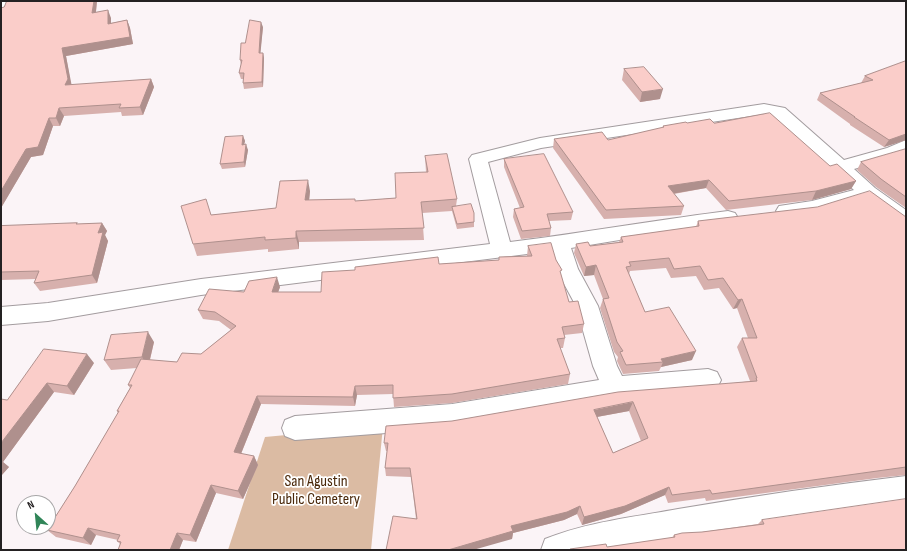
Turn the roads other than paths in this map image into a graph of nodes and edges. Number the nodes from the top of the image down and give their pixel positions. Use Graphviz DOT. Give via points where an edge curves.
graph roads {
  1 [pos="6,1"];
  2 [pos="1,11"];
  3 [pos="906,145"];
  4 [pos="842,167"];
  5 [pos="868,192"];
  6 [pos="906,220"];
  7 [pos="559,243"];
  8 [pos="502,250"];
  9 [pos="1,316"];
  10 [pos="708,380"];
  11 [pos="615,388"];
  12 [pos="295,428"];
  13 [pos="906,490"];
  14 [pos="556,550"];
  1 -- 2 [label="street"];
  3 -- 4 [label="street" via="893,152"];
  4 -- 5 [label="street"];
  4 -- 8 [label="street" via="779,112 764,109 540,143 478,159"];
  5 -- 6 [label="street"];
  5 -- 7 [label="street" via="812,208 668,225"];
  7 -- 8 [label="street"];
  7 -- 11 [label="street" via="567,269 587,306 605,366"];
  8 -- 9 [label="street" via="201,287 48,312"];
  10 -- 11 [label="street"];
  11 -- 12 [label="street" via="452,416"];
  13 -- 14 [label="street" via="745,512 633,532"];
}
